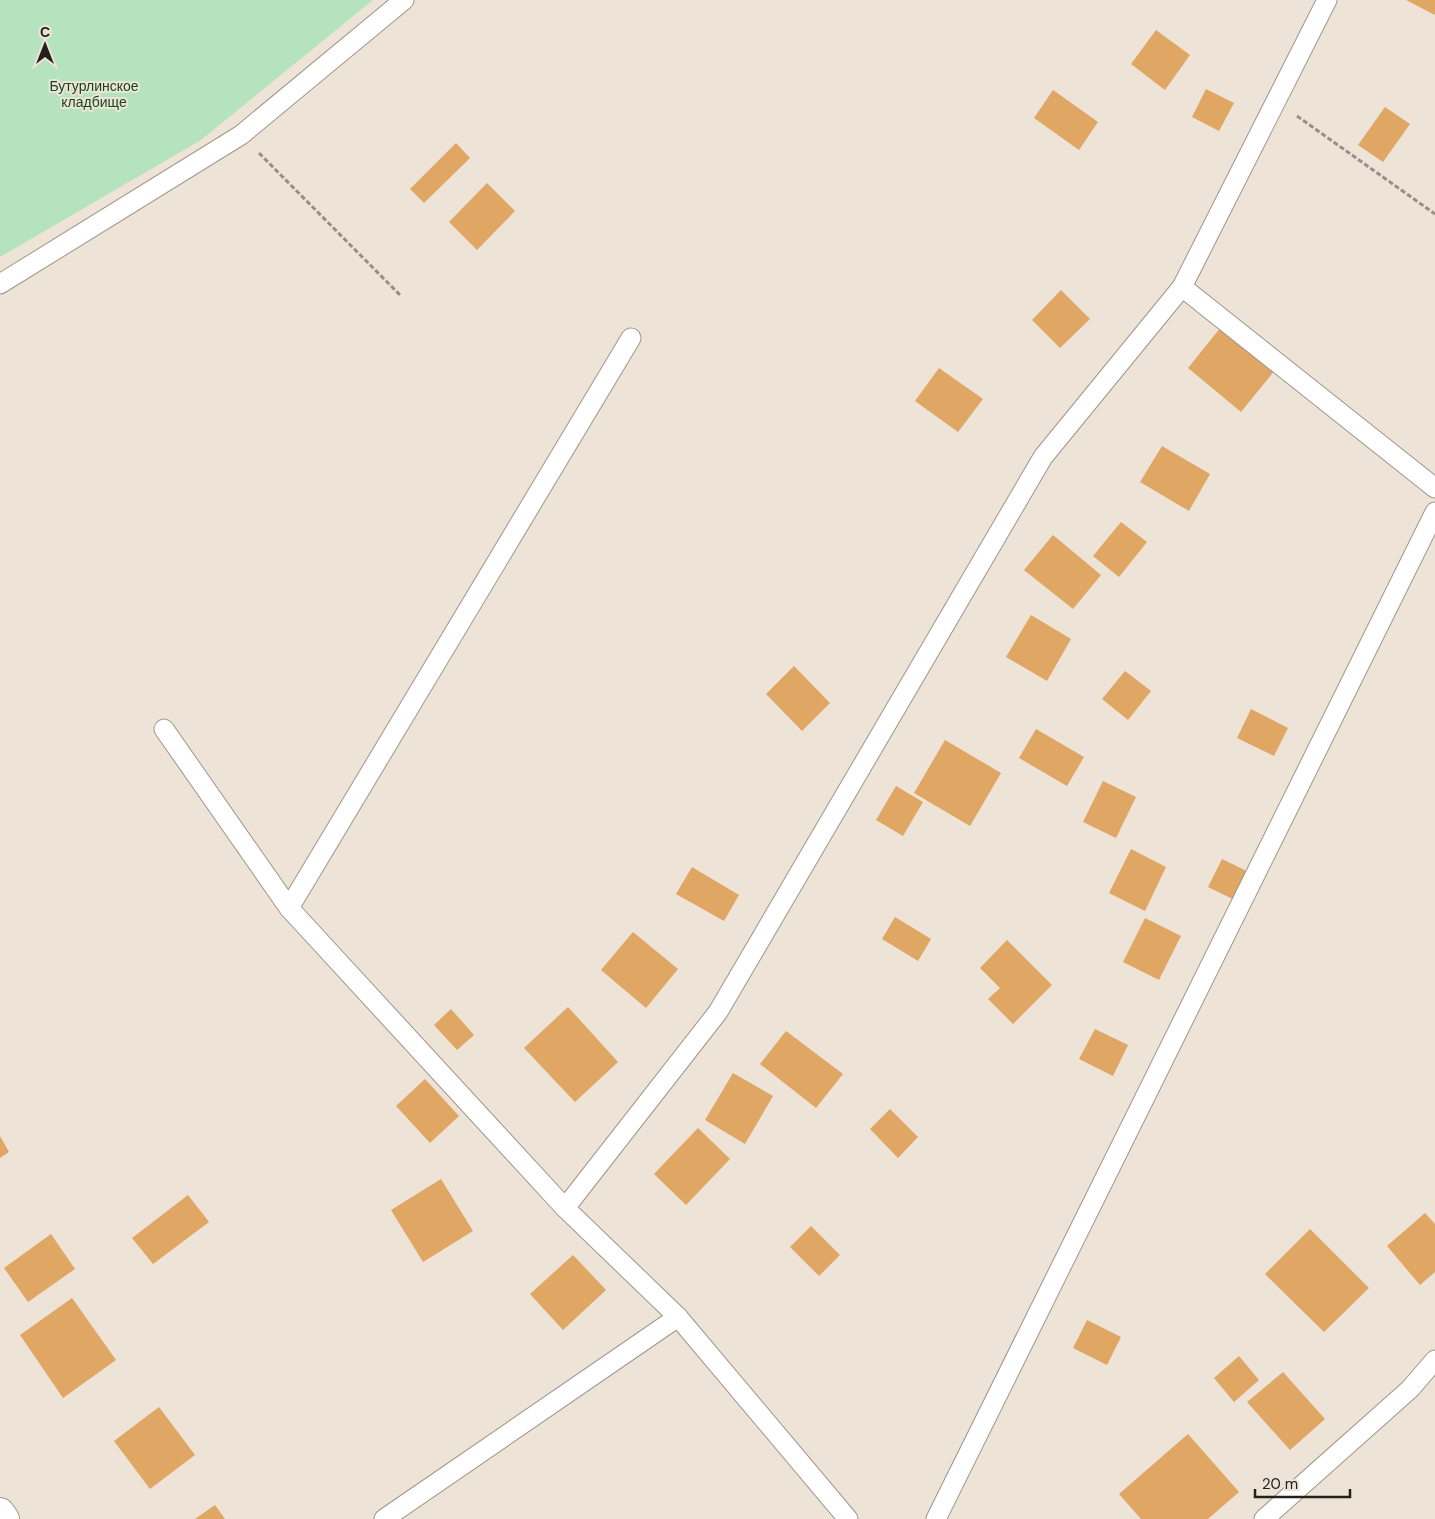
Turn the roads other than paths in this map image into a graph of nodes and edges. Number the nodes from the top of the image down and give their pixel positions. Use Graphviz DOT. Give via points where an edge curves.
graph roads {
  1 [pos="404,0"];
  2 [pos="1327,0"];
  3 [pos="0,284"];
  4 [pos="1182,287"];
  5 [pos="631,338"];
  6 [pos="1435,488"];
  7 [pos="1435,512"];
  8 [pos="164,729"];
  9 [pos="289,908"];
  10 [pos="565,1208"];
  11 [pos="678,1317"];
  12 [pos="1435,1360"];
  13 [pos="0,1512"];
  14 [pos="5,1519"];
  15 [pos="384,1519"];
  16 [pos="848,1519"];
  17 [pos="936,1519"];
  18 [pos="1264,1519"];
  1 -- 3 [label="lane" via="241,135"];
  2 -- 4 [label="lane"];
  4 -- 6 [label="lane"];
  4 -- 10 [label="lane" via="1043,457 718,1012"];
  5 -- 9 [label="lane"];
  7 -- 17 [label="lane"];
  8 -- 9 [label="lane"];
  9 -- 10 [label="lane"];
  10 -- 11 [label="lane"];
  11 -- 15 [label="lane"];
  11 -- 16 [label="lane"];
  12 -- 18 [label="lane" via="1410,1389"];
  13 -- 14 [label="street"];
}
